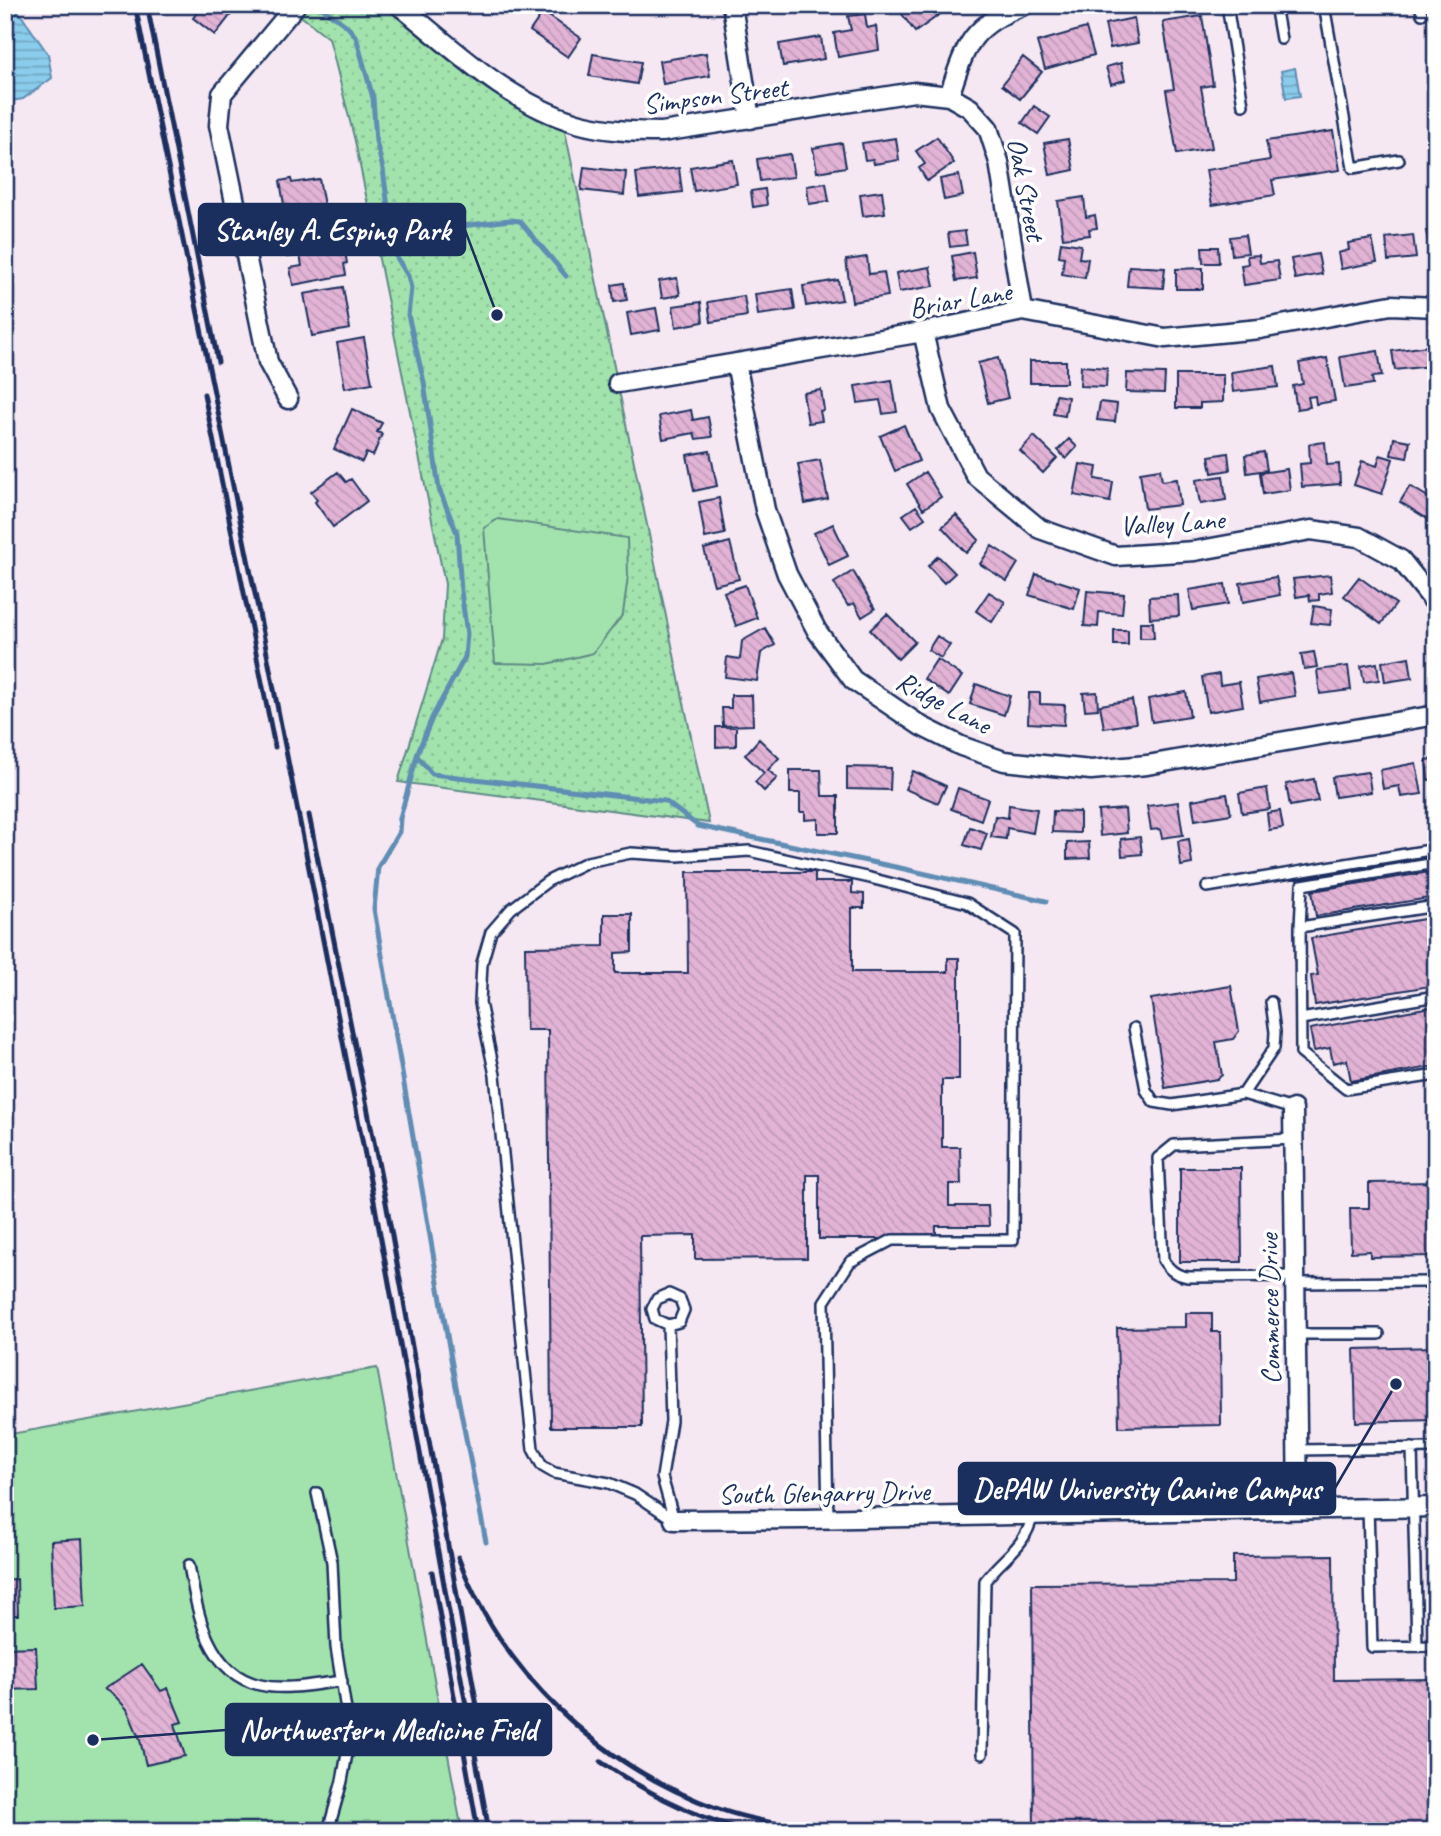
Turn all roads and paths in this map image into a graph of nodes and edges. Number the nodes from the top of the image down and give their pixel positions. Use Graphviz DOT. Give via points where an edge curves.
graph roads {
  1 [pos="296,5"];
  2 [pos="399,5"];
  3 [pos="732,5"];
  4 [pos="1227,5"];
  5 [pos="1275,5"];
  6 [pos="1324,5"];
  7 [pos="1014,7"];
  8 [pos="1281,39"];
  9 [pos="949,96"];
  10 [pos="1243,105"];
  11 [pos="750,119"];
  12 [pos="1399,160"];
  13 [pos="1436,307"];
  14 [pos="1023,311"];
  15 [pos="923,332"];
  16 [pos="736,363"];
  17 [pos="618,383"];
  18 [pos="288,399"];
  19 [pos="1436,604"];
  20 [pos="1436,715"];
  21 [pos="1436,849"];
  22 [pos="1436,863"];
  23 [pos="1207,887"];
  24 [pos="1436,906"];
  25 [pos="1300,928"];
  26 [pos="1436,996"];
  27 [pos="1271,1002"];
  28 [pos="1301,1019"];
  29 [pos="1134,1028"];
  30 [pos="1436,1075"];
  31 [pos="1243,1094"];
  32 [pos="1293,1110"];
  33 [pos="1294,1139"];
  34 [pos="1295,1280"];
  35 [pos="1431,1282"];
  36 [pos="668,1325"];
  37 [pos="1296,1334"];
  38 [pos="1379,1334"];
  39 [pos="1412,1448"];
  40 [pos="1436,1448"];
  41 [pos="1297,1450"];
  42 [pos="317,1493"];
  43 [pos="1368,1507"];
  44 [pos="1413,1507"];
  45 [pos="1436,1507"];
  46 [pos="1298,1509"];
  47 [pos="1033,1514"];
  48 [pos="828,1519"];
  49 [pos="674,1520"];
  50 [pos="188,1565"];
  51 [pos="1417,1646"];
  52 [pos="1436,1646"];
  53 [pos="342,1681"];
  54 [pos="982,1754"];
  55 [pos="328,1831"];
  1 -- 18 [label="street" via="222,94 219,125 268,362"];
  2 -- 11 [label="street, Simpson Street" via="495,82 535,106 578,123 620,132 663,132"];
  3 -- 11 [label="street"];
  4 -- 10 [label="lane"];
  5 -- 8 [label="lane"];
  6 -- 12 [label="lane" via="1353,168"];
  7 -- 9 [label="street" via="971,38"];
  9 -- 11 [label="street, Simpson Street" via="914,92"];
  9 -- 14 [label="street, Oak Street" via="970,108 988,128 999,162"];
  13 -- 14 [label="street, Briar Lane" via="1391,305 1260,329 1165,338"];
  14 -- 15 [label="street, Briar Lane"];
  15 -- 16 [label="street, Briar Lane"];
  15 -- 19 [label="street, Valley Lane" via="941,409 976,476 1040,529 1116,556 1195,551 1311,530 1359,537 1401,560"];
  16 -- 17 [label="street, Briar Lane"];
  16 -- 20 [label="street, Ridge Lane" via="765,510 787,574 817,631 853,680 921,726 1004,761 1091,770 1147,765"];
  21 -- 23 [label="lane"];
  22 -- 25 [label="lane" via="1302,885"];
  24 -- 25 [label="lane"];
  25 -- 28 [label="lane"];
  26 -- 28 [label="lane"];
  27 -- 31 [label="lane" via="1274,1048"];
  28 -- 30 [label="lane" via="1301,1053 1346,1089"];
  29 -- 31 [label="lane" via="1146,1090 1154,1102 1172,1105"];
  31 -- 32 [label="lane"];
  32 -- 33 [label="street, Commerce Drive"];
  33 -- 34 [label="street, Commerce Drive"];
  33 -- 34 [label="lane" via="1174,1145 1158,1158 1163,1260 1169,1269 1188,1277"];
  34 -- 35 [label="lane"];
  34 -- 37 [label="street, Commerce Drive"];
  36 -- 49 [label="lane" via="671,1421 662,1477"];
  37 -- 38 [label="lane"];
  37 -- 41 [label="street, Commerce Drive"];
  39 -- 40 [label="lane"];
  39 -- 41 [label="lane"];
  39 -- 44 [label="lane"];
  41 -- 46 [label="street, Commerce Drive"];
  42 -- 53 [label="lane" via="332,1562"];
  43 -- 44 [label="street, South Glengarry Drive"];
  43 -- 46 [label="street, South Glengarry Drive"];
  43 -- 51 [label="lane" via="1372,1647"];
  44 -- 45 [label="street, South Glengarry Drive"];
  44 -- 51 [label="lane"];
  46 -- 47 [label="street, South Glengarry Drive"];
  47 -- 48 [label="street, South Glengarry Drive"];
  47 -- 54 [label="lane" via="1029,1532 985,1581"];
  48 -- 49 [label="street, South Glengarry Drive"];
  48 -- 49 [label="lane" via="824,1302 850,1262 892,1240 1013,1240 1015,934 967,904 749,851 678,856 631,853 587,862 548,881 511,909 491,932 482,963 481,1003 495,1075 533,1449 542,1466 554,1473 608,1483 635,1494"];
  50 -- 53 [label="lane" via="199,1621 219,1657 235,1674 259,1685 289,1687"];
  51 -- 52 [label="lane"];
  53 -- 55 [label="lane" via="349,1743"];
}
